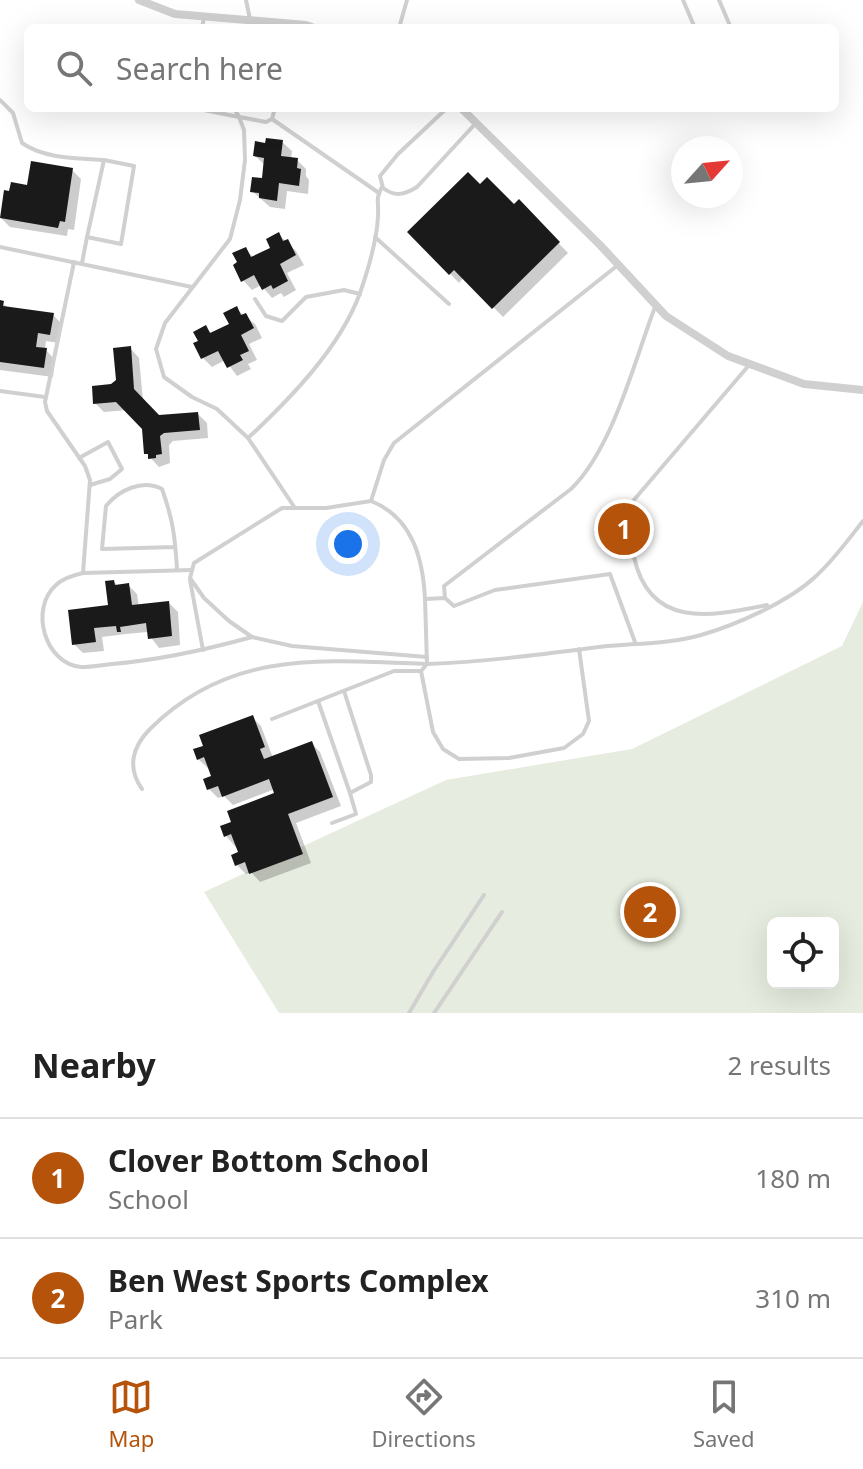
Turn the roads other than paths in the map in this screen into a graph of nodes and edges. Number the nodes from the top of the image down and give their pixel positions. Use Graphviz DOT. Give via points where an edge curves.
graph roads {
  1 [pos="139,0"];
  2 [pos="246,0"];
  3 [pos="407,0"];
  4 [pos="683,0"];
  5 [pos="719,0"];
  6 [pos="204,17"];
  7 [pos="244,23"];
  8 [pos="203,24"];
  9 [pos="275,24"];
  10 [pos="400,24"];
  11 [pos="693,24"];
  12 [pos="729,24"];
  13 [pos="0,100"];
  14 [pos="214,112"];
  15 [pos="236,112"];
  16 [pos="274,112"];
  17 [pos="443,112"];
  18 [pos="465,112"];
  19 [pos="239,117"];
  20 [pos="272,119"];
  21 [pos="476,123"];
  22 [pos="104,160"];
  23 [pos="382,187"];
  24 [pos="379,193"];
  25 [pos="87,237"];
  26 [pos="375,237"];
  27 [pos="0,247"];
  28 [pos="74,262"];
  29 [pos="82,263"];
  30 [pos="618,265"];
  31 [pos="192,287"];
  32 [pos="360,294"];
  33 [pos="255,299"];
  34 [pos="449,304"];
  35 [pos="656,305"];
  36 [pos="750,364"];
  37 [pos="863,390"];
  38 [pos="0,391"];
  39 [pos="46,397"];
  40 [pos="248,438"];
  41 [pos="79,458"];
  42 [pos="90,485"];
  43 [pos="371,501"];
  44 [pos="295,508"];
  45 [pos="863,521"];
  46 [pos="175,547"];
  47 [pos="177,569"];
  48 [pos="192,570"];
  49 [pos="83,573"];
  50 [pos="190,578"];
  51 [pos="445,598"];
  52 [pos="425,599"];
  53 [pos="773,604"];
  54 [pos="252,637"];
  55 [pos="635,642"];
  56 [pos="579,649"];
  57 [pos="203,650"];
  58 [pos="427,657"];
  59 [pos="427,664"];
  60 [pos="421,671"];
  61 [pos="344,691"];
  62 [pos="318,701"];
  63 [pos="272,719"];
  64 [pos="142,789"];
  65 [pos="350,793"];
  66 [pos="332,823"];
  67 [pos="484,895"];
  68 [pos="502,912"];
  69 [pos="409,1013"];
  70 [pos="434,1013"];
  1 -- 6 [label="street" via="175,14"];
  2 -- 7 [label="lane"];
  3 -- 10 [label="lane"];
  4 -- 11 [label="lane"];
  5 -- 12 [label="lane"];
  6 -- 7 [label="street"];
  6 -- 8 [label="lane"];
  7 -- 9 [label="street"];
  13 -- 22 [label="lane" via="13,113 22,143 30,149"];
  14 -- 19 [label="lane"];
  15 -- 19 [label="lane"];
  16 -- 20 [label="lane"];
  17 -- 23 [label="lane" via="380,176"];
  18 -- 21 [label="street"];
  19 -- 20 [label="lane"];
  19 -- 31 [label="lane" via="245,160 230,239"];
  20 -- 24 [label="lane"];
  21 -- 23 [label="lane" via="417,187 405,195"];
  21 -- 30 [label="street"];
  22 -- 25 [label="lane"];
  22 -- 25 [label="lane" via="134,166 121,244"];
  23 -- 24 [label="lane"];
  24 -- 26 [label="lane"];
  25 -- 29 [label="lane"];
  26 -- 32 [label="lane"];
  26 -- 34 [label="lane"];
  27 -- 28 [label="lane"];
  28 -- 29 [label="lane"];
  28 -- 39 [label="lane"];
  29 -- 31 [label="lane"];
  30 -- 35 [label="street"];
  30 -- 43 [label="lane" via="394,443"];
  31 -- 40 [label="lane" via="165,323 156,349 164,377 217,409"];
  32 -- 33 [label="lane" via="344,290 306,297 282,321 266,316"];
  32 -- 40 [label="lane" via="330,347"];
  35 -- 36 [label="street" via="728,356"];
  35 -- 51 [label="lane" via="614,417 584,476 444,586"];
  36 -- 37 [label="street" via="804,384"];
  36 -- 53 [label="lane" via="633,501 630,537 637,569 656,600 682,613 717,615"];
  38 -- 39 [label="lane"];
  39 -- 41 [label="lane" via="47,411"];
  40 -- 44 [label="lane"];
  41 -- 42 [label="lane"];
  41 -- 42 [label="lane" via="108,442 122,469"];
  42 -- 49 [label="lane"];
  43 -- 44 [label="lane"];
  43 -- 52 [label="lane" via="385,506 409,532 419,553"];
  44 -- 48 [label="lane" via="282,508 194,563"];
  45 -- 53 [label="lane" via="815,577"];
  46 -- 46 [label="lane" via="173,519 162,489 152,484 127,489 106,506 102,549"];
  46 -- 47 [label="lane"];
  47 -- 48 [label="lane"];
  47 -- 49 [label="lane"];
  48 -- 50 [label="lane"];
  49 -- 57 [label="lane" via="57,584 44,605 45,636 67,663 81,667 155,660"];
  50 -- 54 [label="lane" via="204,598"];
  50 -- 57 [label="lane"];
  51 -- 52 [label="lane"];
  51 -- 55 [label="lane" via="454,606 495,590 610,574"];
  52 -- 58 [label="lane"];
  53 -- 55 [label="lane" via="701,635"];
  54 -- 57 [label="lane"];
  54 -- 58 [label="lane" via="292,646"];
  55 -- 56 [label="lane"];
  56 -- 59 [label="lane"];
  56 -- 60 [label="lane" via="589,721 583,734 564,748 509,758 459,759 443,749 433,732"];
  58 -- 59 [label="lane"];
  59 -- 60 [label="lane"];
  59 -- 64 [label="lane" via="272,665 211,683 142,737 133,753"];
  60 -- 61 [label="lane" via="394,671"];
  61 -- 62 [label="lane"];
  61 -- 65 [label="lane" via="371,782"];
  62 -- 63 [label="lane"];
  62 -- 65 [label="lane"];
  65 -- 66 [label="lane" via="356,814"];
  67 -- 69 [label="lane"];
  68 -- 70 [label="lane"];
}
